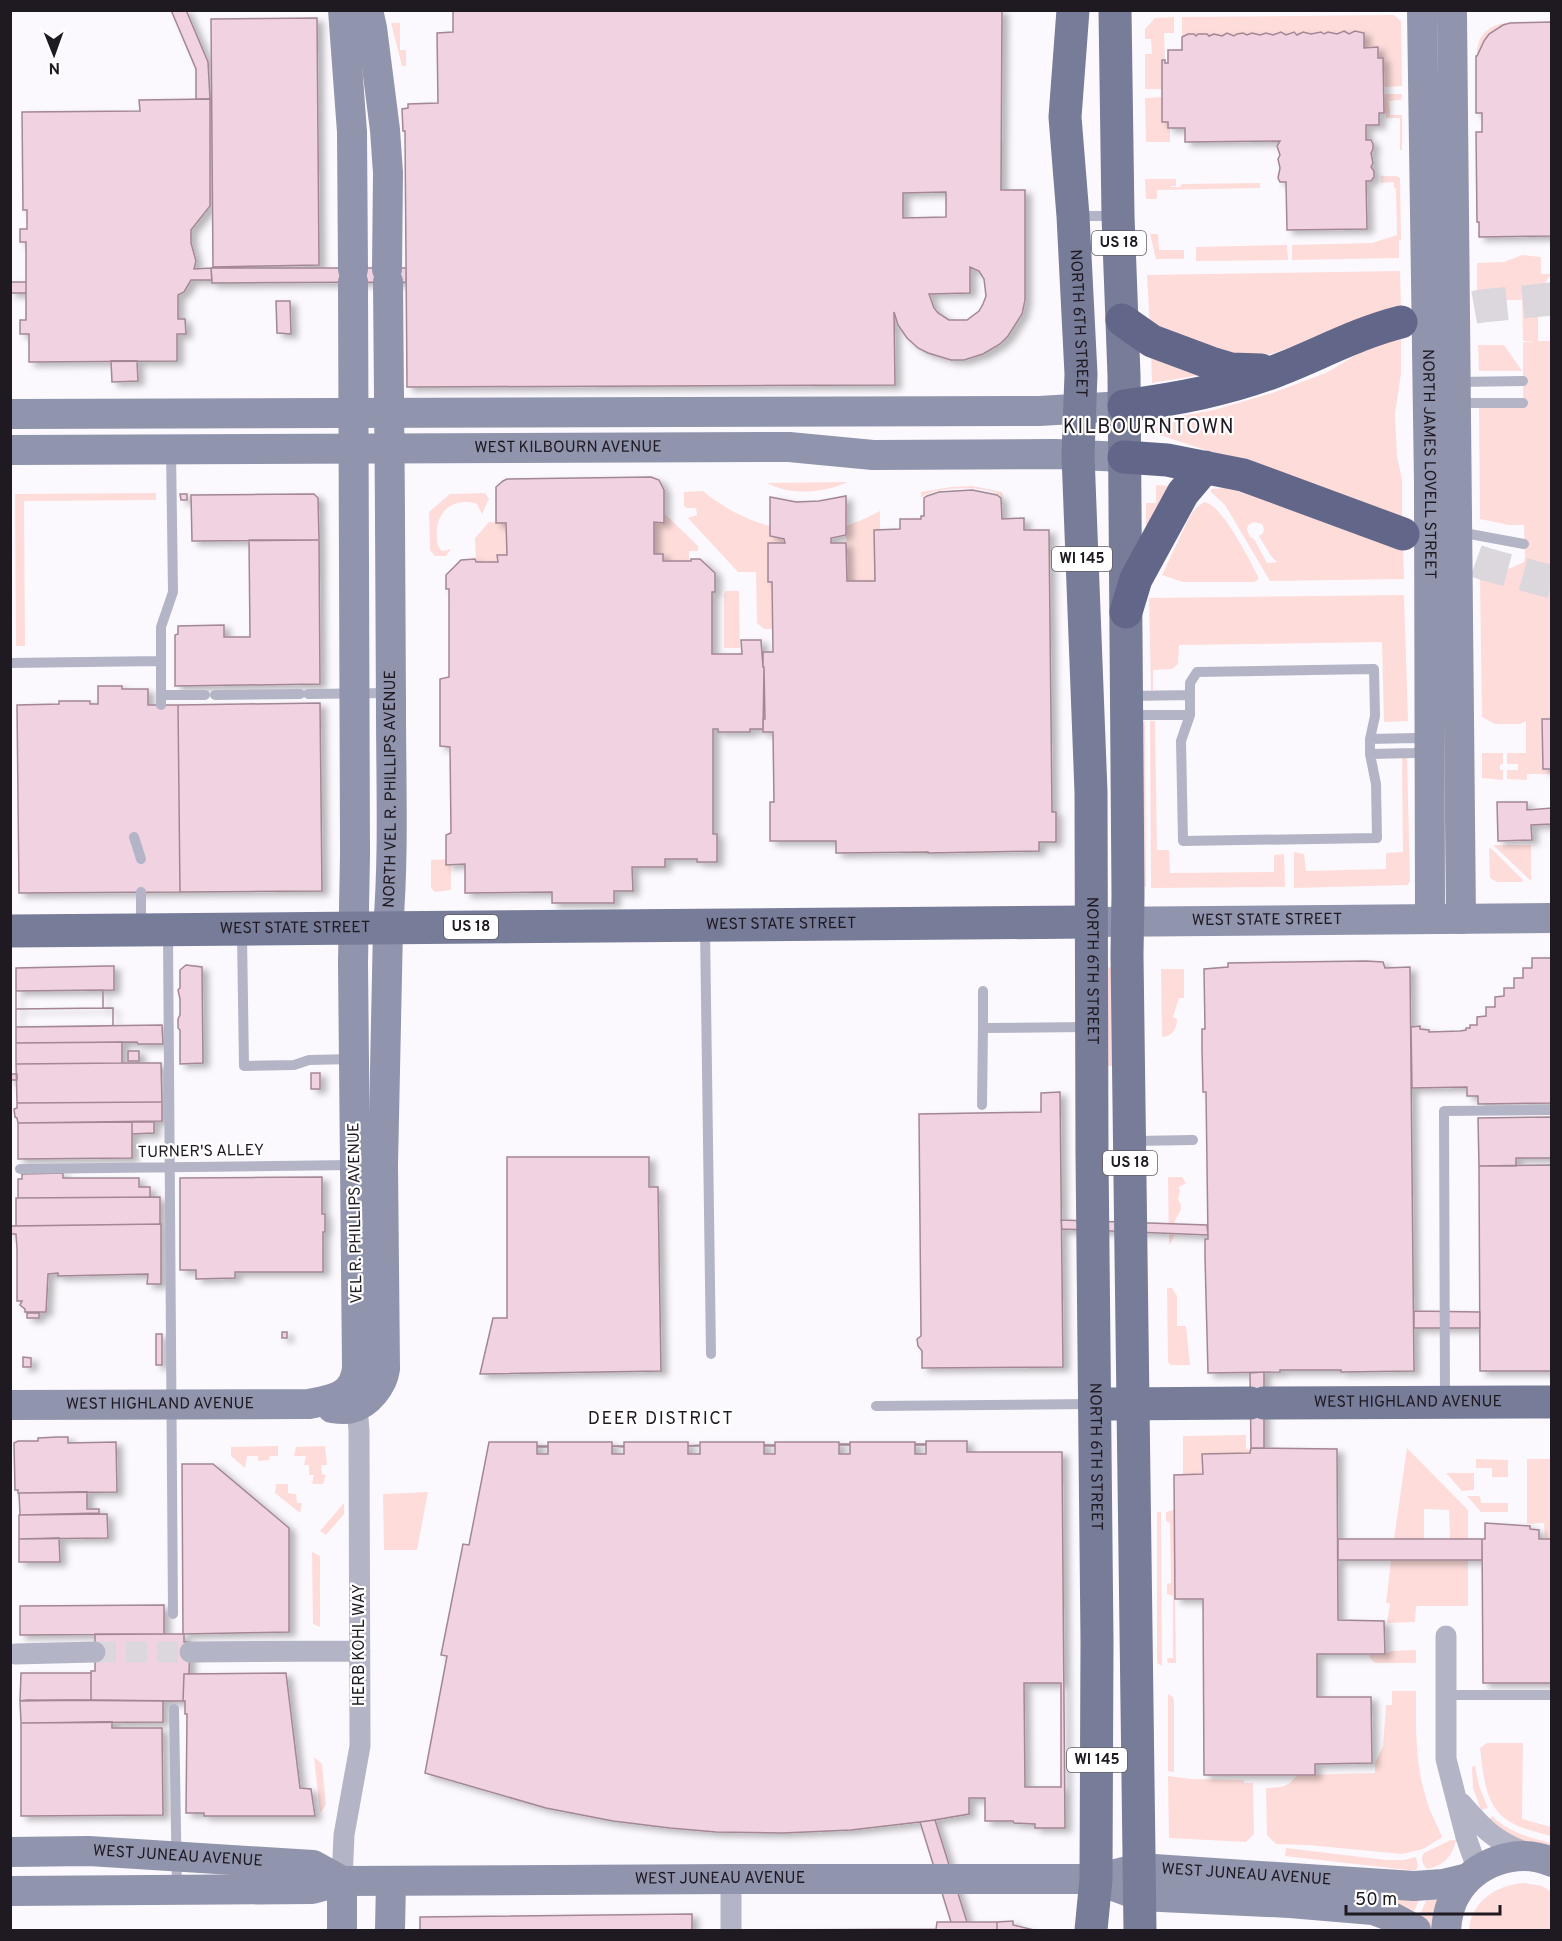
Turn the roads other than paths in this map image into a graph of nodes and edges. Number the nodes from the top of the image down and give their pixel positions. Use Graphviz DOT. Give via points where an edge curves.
graph roads {
  1 [pos="343,10"];
  2 [pos="368,10"];
  3 [pos="1073,10"];
  4 [pos="1115,10"];
  5 [pos="1422,10"];
  6 [pos="1450,10"];
  7 [pos="1073,216"];
  8 [pos="1118,216"];
  9 [pos="1122,320"];
  10 [pos="1401,322"];
  11 [pos="1275,371"];
  12 [pos="1523,381"];
  13 [pos="1456,392"];
  14 [pos="1523,403"];
  15 [pos="1124,406"];
  16 [pos="1080,409"];
  17 [pos="728,412"];
  18 [pos="354,413"];
  19 [pos="390,413"];
  20 [pos="10,414"];
  21 [pos="1428,421"];
  22 [pos="729,448"];
  23 [pos="354,449"];
  24 [pos="390,449"];
  25 [pos="10,450"];
  26 [pos="171,450"];
  27 [pos="1100,456"];
  28 [pos="1204,467"];
  29 [pos="1443,521"];
  30 [pos="1403,534"];
  31 [pos="1524,544"];
  32 [pos="1126,612"];
  33 [pos="161,661"];
  34 [pos="10,663"];
  35 [pos="356,693"];
  36 [pos="391,693"];
  37 [pos="1190,695"];
  38 [pos="1127,706"];
  39 [pos="1190,715"];
  40 [pos="1370,739"];
  41 [pos="1431,744"];
  42 [pos="1370,754"];
  43 [pos="134,837"];
  44 [pos="373,853"];
  45 [pos="141,859"];
  46 [pos="141,892"];
  47 [pos="1551,918"];
  48 [pos="1430,919"];
  49 [pos="1461,919"];
  50 [pos="1128,921"];
  51 [pos="1091,922"];
  52 [pos="704,925"];
  53 [pos="388,928"];
  54 [pos="353,929"];
  55 [pos="242,930"];
  56 [pos="10,931"];
  57 [pos="154,931"];
  58 [pos="982,992"];
  59 [pos="1092,1027"];
  60 [pos="983,1028"];
  61 [pos="354,1059"];
  62 [pos="982,1105"];
  63 [pos="1551,1110"];
  64 [pos="1193,1140"];
  65 [pos="1130,1141"];
  66 [pos="369,1165"];
  67 [pos="170,1167"];
  68 [pos="20,1169"];
  69 [pos="711,1354"];
  70 [pos="371,1368"];
  71 [pos="1551,1402"];
  72 [pos="1445,1403"];
  73 [pos="309,1404"];
  74 [pos="1095,1404"];
  75 [pos="1132,1404"];
  76 [pos="10,1405"];
  77 [pos="172,1405"];
  78 [pos="876,1406"];
  79 [pos="357,1407"];
  80 [pos="174,1614"];
  81 [pos="1446,1636"];
  82 [pos="1117,1641"];
  83 [pos="360,1651"];
  84 [pos="95,1652"];
  85 [pos="190,1653"];
  86 [pos="15,1654"];
  87 [pos="1446,1695"];
  88 [pos="1551,1695"];
  89 [pos="174,1709"];
  90 [pos="1455,1796"];
  91 [pos="10,1852"];
  92 [pos="176,1857"];
  93 [pos="1548,1860"];
  94 [pos="1473,1874"];
  95 [pos="731,1879"];
  96 [pos="1096,1879"];
  97 [pos="342,1881"];
  98 [pos="391,1881"];
  99 [pos="1140,1882"];
  100 [pos="10,1891"];
  101 [pos="177,1891"];
  102 [pos="342,1930"];
  103 [pos="390,1930"];
  104 [pos="731,1930"];
  105 [pos="1091,1930"];
  106 [pos="1140,1930"];
  107 [pos="1416,1930"];
  108 [pos="1446,1930"];
  1 -- 18 [label="street, NORTH VEL R. PHILLIPS AVENUE" via="352,132"];
  2 -- 19 [label="street, NORTH VEL R. PHILLIPS AVENUE" via="388,173"];
  3 -- 7 [label="main road, NORTH 6TH STREET" via="1065,117"];
  4 -- 8 [label="main road, NORTH 6TH STREET / US 18"];
  5 -- 21 [label="street, NORTH JAMES LOVELL STREET"];
  6 -- 13 [label="street, NORTH JAMES LOVELL STREET"];
  7 -- 8 [label="lane"];
  7 -- 16 [label="main road, NORTH 6TH STREET"];
  8 -- 9 [label="main road, NORTH 6TH STREET / US 18"];
  9 -- 11 [label="highway" via="1152,341 1211,363 1231,369"];
  9 -- 15 [label="main road, NORTH 6TH STREET / US 18"];
  10 -- 11 [label="highway" via="1379,327"];
  11 -- 15 [label="highway" via="1206,393"];
  12 -- 13 [label="lane"];
  13 -- 14 [label="lane"];
  13 -- 21 [label="lane" via="1433,410"];
  13 -- 29 [label="street, NORTH JAMES LOVELL STREET"];
  15 -- 16 [label="street"];
  15 -- 27 [label="main road, NORTH 6TH STREET / US 18"];
  16 -- 17 [label="street"];
  16 -- 27 [label="main road" via="1094,427"];
  17 -- 19 [label="street"];
  17 -- 22 [label="street"];
  18 -- 19 [label="street"];
  18 -- 20 [label="street"];
  18 -- 23 [label="street, NORTH VEL R. PHILLIPS AVENUE"];
  19 -- 24 [label="street, NORTH VEL R. PHILLIPS AVENUE"];
  21 -- 29 [label="street, NORTH JAMES LOVELL STREET"];
  22 -- 24 [label="street, WEST KILBOURN AVENUE"];
  22 -- 27 [label="street, WEST KILBOURN AVENUE" via="789,447 873,455"];
  23 -- 24 [label="street, WEST KILBOURN AVENUE"];
  23 -- 26 [label="street, WEST KILBOURN AVENUE"];
  23 -- 35 [label="street, NORTH VEL R. PHILLIPS AVENUE"];
  24 -- 36 [label="street, NORTH VEL R. PHILLIPS AVENUE"];
  25 -- 26 [label="street, WEST KILBOURN AVENUE"];
  26 -- 33 [label="lane" via="173,592 161,627"];
  27 -- 28 [label="highway" via="1167,460"];
  27 -- 32 [label="main road, NORTH 6TH STREET / US 18"];
  27 -- 51 [label="main road, NORTH 6TH STREET / WI 145" via="1090,769"];
  28 -- 30 [label="highway" via="1243,475"];
  28 -- 32 [label="highway" via="1183,493 1136,579"];
  29 -- 31 [label="lane"];
  29 -- 41 [label="street, NORTH JAMES LOVELL STREET"];
  29 -- 49 [label="street, NORTH JAMES LOVELL STREET"];
  32 -- 38 [label="main road, NORTH 6TH STREET / US 18"];
  33 -- 34 [label="lane"];
  33 -- 35 [label="lane" via="161,700 210,695"];
  35 -- 36 [label="lane"];
  35 -- 44 [label="street, NORTH VEL R. PHILLIPS AVENUE"];
  36 -- 44 [label="street, NORTH VEL R. PHILLIPS AVENUE"];
  37 -- 38 [label="lane"];
  37 -- 39 [label="lane"];
  37 -- 40 [label="lane" via="1190,683 1197,672 1374,669 1375,716"];
  38 -- 39 [label="lane"];
  38 -- 50 [label="main road, NORTH 6TH STREET / US 18"];
  39 -- 42 [label="lane" via="1181,741 1183,841 1377,838 1376,784"];
  40 -- 41 [label="lane" via="1415,738"];
  40 -- 42 [label="lane"];
  41 -- 42 [label="lane" via="1415,753"];
  41 -- 48 [label="street, NORTH JAMES LOVELL STREET"];
  43 -- 45 [label="lane"];
  44 -- 53 [label="street, NORTH VEL R. PHILLIPS AVENUE" via="390,899"];
  44 -- 54 [label="street, NORTH VEL R. PHILLIPS AVENUE"];
  46 -- 57 [label="lane"];
  47 -- 49 [label="street, WEST STATE STREET"];
  48 -- 49 [label="street, WEST STATE STREET"];
  48 -- 50 [label="street, WEST STATE STREET"];
  50 -- 51 [label="street, WEST STATE STREET"];
  50 -- 65 [label="main road, NORTH 6TH STREET / US 18"];
  51 -- 52 [label="main road, WEST STATE STREET / US 18"];
  51 -- 59 [label="main road, NORTH 6TH STREET / US 18"];
  52 -- 53 [label="main road, WEST STATE STREET / US 18"];
  52 -- 69 [label="lane"];
  53 -- 54 [label="main road, WEST STATE STREET / US 18"];
  53 -- 66 [label="street, NORTH VEL R. PHILLIPS AVENUE" via="386,1057"];
  54 -- 55 [label="main road, WEST STATE STREET / US 18"];
  54 -- 61 [label="street, NORTH VEL R. PHILLIPS AVENUE"];
  55 -- 57 [label="main road, WEST STATE STREET / US 18"];
  55 -- 61 [label="lane" via="244,1066"];
  56 -- 57 [label="main road, WEST STATE STREET / US 18"];
  57 -- 67 [label="lane"];
  58 -- 60 [label="lane"];
  59 -- 60 [label="lane"];
  59 -- 74 [label="main road, NORTH 6TH STREET / US 18"];
  60 -- 62 [label="lane"];
  61 -- 66 [label="street, VEL R. PHILLIPS AVENUE"];
  63 -- 72 [label="lane" via="1444,1111"];
  64 -- 65 [label="lane"];
  65 -- 75 [label="main road, NORTH 6TH STREET / US 18"];
  66 -- 67 [label="lane, TURNER'S ALLEY"];
  66 -- 70 [label="street, NORTH VEL R. PHILLIPS AVENUE"];
  67 -- 68 [label="lane, TURNER'S ALLEY"];
  67 -- 77 [label="lane"];
  70 -- 73 [label="street, WEST HIGHLAND AVENUE" via="340,1396"];
  70 -- 79 [label="street" via="384,1375 378,1388"];
  71 -- 72 [label="main road, WEST HIGHLAND AVENUE"];
  72 -- 75 [label="main road, WEST HIGHLAND AVENUE"];
  73 -- 77 [label="street, WEST HIGHLAND AVENUE"];
  73 -- 79 [label="street, WEST HIGHLAND AVENUE"];
  74 -- 75 [label="main road, WEST HIGHLAND AVENUE"];
  74 -- 78 [label="lane, WEST HIGHLAND AVENUE"];
  74 -- 82 [label="main road, NORTH 6TH STREET / WI 145"];
  75 -- 82 [label="main road, NORTH 6TH STREET / WI 145"];
  76 -- 77 [label="street, WEST HIGHLAND AVENUE"];
  77 -- 80 [label="lane"];
  79 -- 83 [label="street, HERB KOHL WAY"];
  81 -- 87 [label="street"];
  82 -- 96 [label="main road, NORTH 6TH STREET / WI 145"];
  82 -- 99 [label="main road, NORTH 6TH STREET / WI 145"];
  83 -- 85 [label="street"];
  83 -- 97 [label="street, HERB KOHL WAY" via="360,1746 344,1835"];
  84 -- 86 [label="street"];
  87 -- 88 [label="lane"];
  87 -- 90 [label="street" via="1446,1759"];
  89 -- 92 [label="lane"];
  90 -- 93 [label="street" via="1493,1837"];
  90 -- 94 [label="street"];
  91 -- 92 [label="street, WEST JUNEAU AVENUE" via="89,1851"];
  92 -- 97 [label="street, WEST JUNEAU AVENUE" via="313,1866"];
  92 -- 101 [label="lane"];
  93 -- 94 [label="street, WEST JUNEAU AVENUE" via="1503,1858"];
  94 -- 99 [label="street, WEST JUNEAU AVENUE" via="1443,1884 1414,1886"];
  94 -- 108 [label="street" via="1455,1895"];
  95 -- 96 [label="street, WEST JUNEAU AVENUE"];
  95 -- 98 [label="street, WEST JUNEAU AVENUE"];
  95 -- 104 [label="street"];
  96 -- 99 [label="street, WEST JUNEAU AVENUE"];
  96 -- 105 [label="main road, NORTH 6TH STREET / WI 145"];
  97 -- 98 [label="street, WEST JUNEAU AVENUE"];
  97 -- 101 [label="street, WEST JUNEAU AVENUE" via="312,1889"];
  97 -- 102 [label="street"];
  98 -- 103 [label="street"];
  99 -- 106 [label="main road, NORTH 6TH STREET / WI 145"];
  99 -- 107 [label="street, WEST JUNEAU AVENUE" via="1373,1910"];
  100 -- 101 [label="street, WEST JUNEAU AVENUE"];
}
